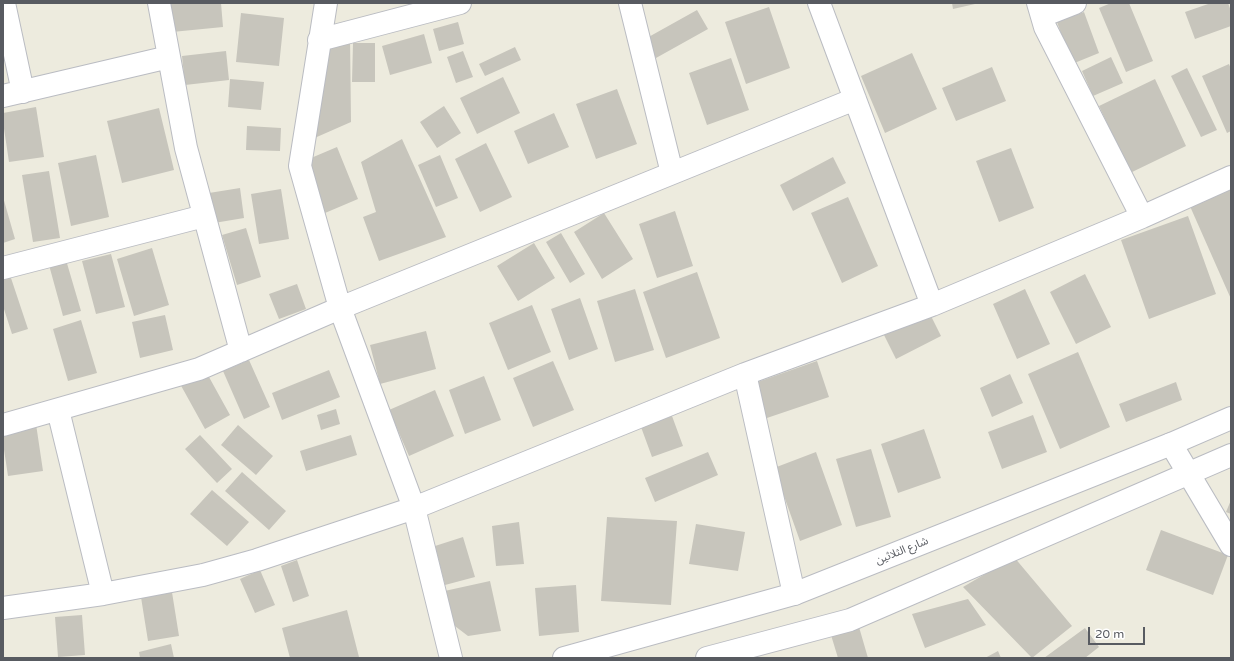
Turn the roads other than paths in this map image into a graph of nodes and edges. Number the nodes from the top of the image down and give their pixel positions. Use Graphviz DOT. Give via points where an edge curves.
graph roads {
  1 [pos="4,3"];
  2 [pos="159,3"];
  3 [pos="326,3"];
  4 [pos="460,3"];
  5 [pos="630,3"];
  6 [pos="819,3"];
  7 [pos="1075,3"];
  8 [pos="1040,10"];
  9 [pos="319,40"];
  10 [pos="169,57"];
  11 [pos="13,94"];
  12 [pos="855,99"];
  13 [pos="672,173"];
  14 [pos="1231,177"];
  15 [pos="204,216"];
  16 [pos="1142,216"];
  17 [pos="3,268"];
  18 [pos="932,304"];
  19 [pos="340,308"];
  20 [pos="241,351"];
  21 [pos="745,374"];
  22 [pos="58,410"];
  23 [pos="1231,418"];
  24 [pos="3,425"];
  25 [pos="1171,444"];
  26 [pos="1231,455"];
  27 [pos="1188,473"];
  28 [pos="414,508"];
  29 [pos="1231,544"];
  30 [pos="104,594"];
  31 [pos="794,594"];
  32 [pos="3,608"];
  33 [pos="451,658"];
  34 [pos="564,658"];
  35 [pos="707,658"];
  1 -- 11 [label="street"];
  2 -- 10 [label="street"];
  3 -- 9 [label="street"];
  4 -- 9 [label="street"];
  5 -- 13 [label="street"];
  6 -- 12 [label="street"];
  7 -- 8 [label="street"];
  8 -- 16 [label="street" via="1045,27"];
  9 -- 19 [label="street" via="300,166"];
  10 -- 11 [label="street"];
  10 -- 15 [label="street" via="186,148"];
  12 -- 13 [label="street"];
  12 -- 18 [label="street"];
  13 -- 19 [label="street"];
  14 -- 16 [label="street"];
  15 -- 17 [label="street"];
  15 -- 20 [label="street"];
  16 -- 18 [label="street"];
  18 -- 21 [label="street"];
  19 -- 20 [label="street"];
  19 -- 28 [label="street"];
  20 -- 22 [label="street" via="199,369"];
  21 -- 28 [label="street"];
  21 -- 31 [label="street"];
  22 -- 24 [label="street"];
  22 -- 30 [label="street"];
  23 -- 25 [label="street, شارع الثلاثين"];
  25 -- 27 [label="street"];
  25 -- 31 [label="street, شارع الثلاثين"];
  26 -- 27 [label="street"];
  27 -- 29 [label="street"];
  27 -- 35 [label="street" via="850,620"];
  28 -- 30 [label="street" via="257,560 203,575"];
  28 -- 33 [label="street"];
  30 -- 32 [label="street"];
  31 -- 34 [label="street, شارع الثلاثين"];
}
